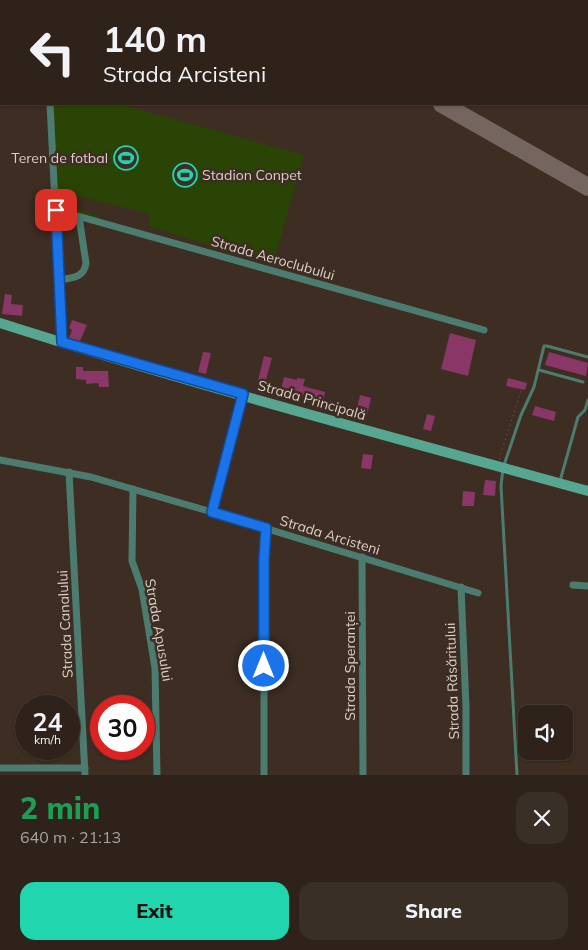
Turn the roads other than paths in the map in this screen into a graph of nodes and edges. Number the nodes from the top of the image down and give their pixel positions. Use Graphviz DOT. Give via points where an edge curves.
graph roads {
  1 [pos="50,105"];
  2 [pos="56,210"];
  3 [pos="79,217"];
  4 [pos="59,280"];
  5 [pos="0,322"];
  6 [pos="484,330"];
  7 [pos="62,342"];
  8 [pos="588,357"];
  9 [pos="538,370"];
  10 [pos="583,382"];
  11 [pos="243,394"];
  12 [pos="588,400"];
  13 [pos="0,460"];
  14 [pos="502,463"];
  15 [pos="69,472"];
  16 [pos="560,483"];
  17 [pos="133,489"];
  18 [pos="588,491"];
  19 [pos="212,512"];
  20 [pos="266,528"];
  21 [pos="362,557"];
  22 [pos="573,585"];
  23 [pos="588,586"];
  24 [pos="461,587"];
  25 [pos="478,593"];
  26 [pos="0,768"];
  27 [pos="85,772"];
  28 [pos="157,775"];
  29 [pos="264,775"];
  30 [pos="363,775"];
  31 [pos="466,775"];
  32 [pos="517,775"];
  1 -- 2 [label="street"];
  2 -- 3 [label="street, Strada Aeroclubului"];
  2 -- 4 [label="street"];
  3 -- 4 [label="street" via="85,269 79,276"];
  3 -- 6 [label="street, Strada Aeroclubului"];
  4 -- 7 [label="street"];
  5 -- 7 [label="main road, Strada Principală"];
  7 -- 11 [label="main road, Strada Principală"];
  8 -- 9 [label="lane" via="544,346"];
  9 -- 10 [label="lane"];
  9 -- 14 [label="lane"];
  11 -- 14 [label="main road, Strada Principală"];
  11 -- 19 [label="street"];
  12 -- 16 [label="lane" via="578,417"];
  13 -- 15 [label="street, Strada Arcisteni"];
  14 -- 16 [label="main road, Strada Principală"];
  14 -- 32 [label="lane"];
  15 -- 17 [label="street, Strada Arcisteni"];
  15 -- 27 [label="street, Strada Canalului"];
  16 -- 18 [label="main road, Strada Principală"];
  17 -- 19 [label="street, Strada Arcisteni"];
  17 -- 28 [label="street, Strada Apusului" via="132,561 142,589 155,668"];
  19 -- 20 [label="street, Strada Arcisteni"];
  20 -- 21 [label="street, Strada Arcisteni"];
  20 -- 29 [label="street"];
  21 -- 24 [label="street, Strada Arcisteni"];
  21 -- 30 [label="street, Strada Speranței"];
  22 -- 23 [label="street"];
  24 -- 25 [label="street, Strada Arcisteni"];
  24 -- 31 [label="street, Strada Răsăritului"];
  26 -- 27 [label="street"];
}
